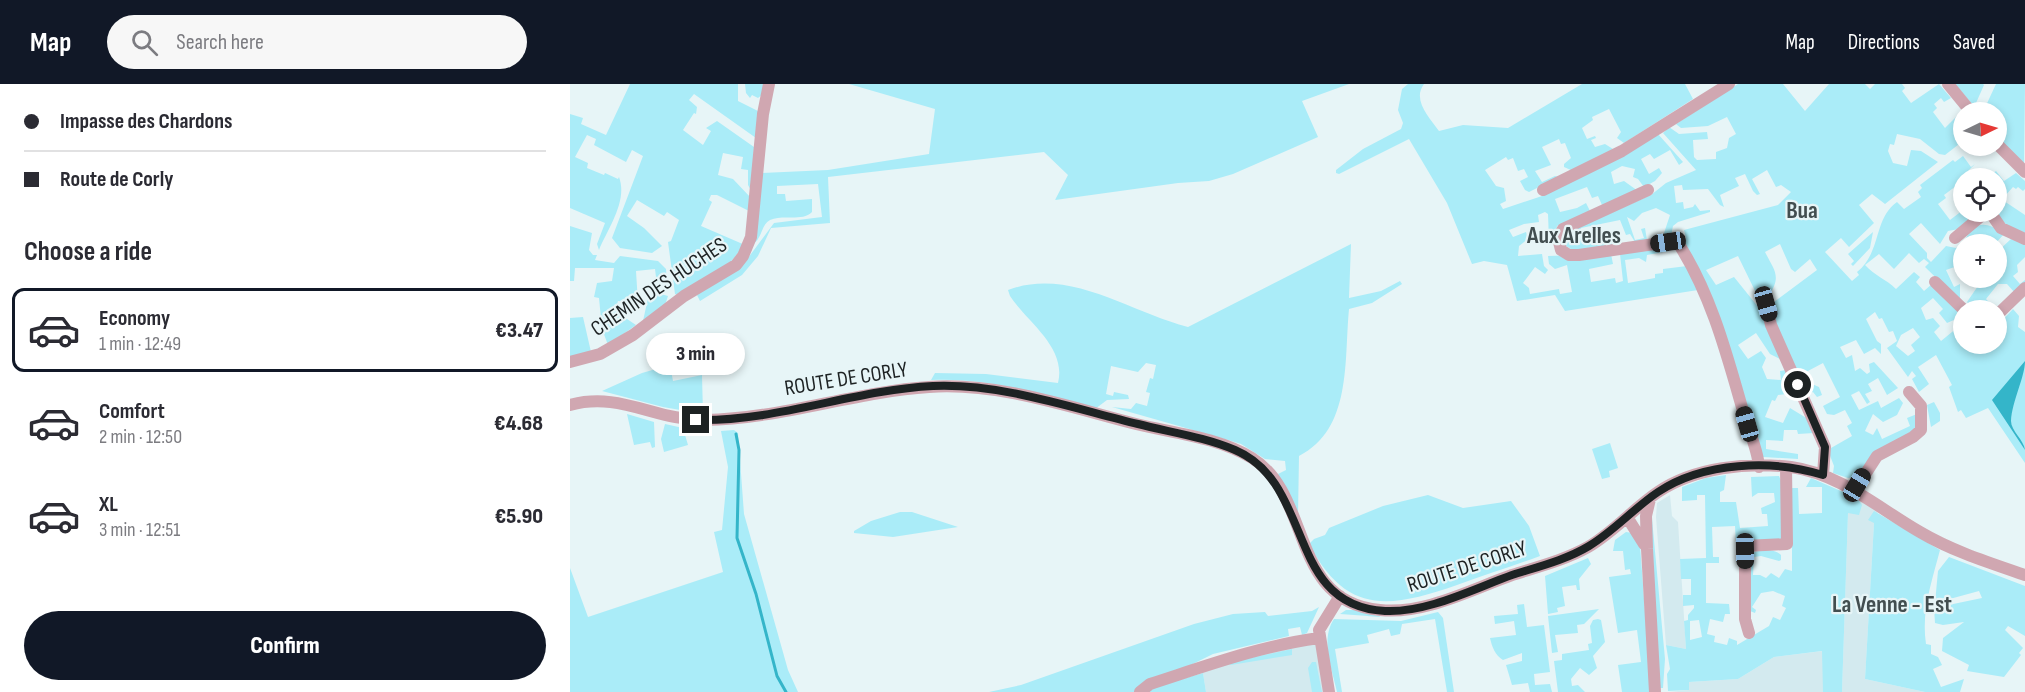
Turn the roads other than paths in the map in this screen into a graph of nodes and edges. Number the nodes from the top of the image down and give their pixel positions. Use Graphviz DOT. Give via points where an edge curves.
graph roads {
  1 [pos="769,84"];
  2 [pos="1729,84"];
  3 [pos="1948,84"];
  4 [pos="1963,102"];
  5 [pos="2007,154"];
  6 [pos="2025,172"];
  7 [pos="1543,190"];
  8 [pos="1648,190"];
  9 [pos="1975,222"];
  10 [pos="1996,222"];
  11 [pos="1960,234"];
  12 [pos="2025,239"];
  13 [pos="1935,282"];
  14 [pos="2025,288"];
  15 [pos="1954,300"];
  16 [pos="1766,304"];
  17 [pos="2007,305"];
  18 [pos="570,362"];
  19 [pos="1909,392"];
  20 [pos="570,405"];
  21 [pos="1759,467"];
  22 [pos="1786,467"];
  23 [pos="1823,475"];
  24 [pos="1854,489"];
  25 [pos="1650,498"];
  26 [pos="1627,517"];
  27 [pos="1647,554"];
  28 [pos="2025,575"];
  29 [pos="1340,596"];
  30 [pos="1749,633"];
  31 [pos="1319,638"];
  32 [pos="1140,692"];
  33 [pos="1329,692"];
  34 [pos="1655,692"];
  1 -- 18 [label="street, CHEMIN DES HUCHES" via="751,237 743,256 736,265 684,296 633,335 600,354"];
  2 -- 7 [label="street" via="1622,151"];
  3 -- 4 [label="street"];
  5 -- 6 [label="street"];
  8 -- 21 [label="street" via="1563,229 1558,238 1561,250 1579,255 1678,243 1710,308"];
  9 -- 11 [label="street"];
  10 -- 12 [label="street"];
  13 -- 15 [label="street"];
  14 -- 17 [label="street"];
  16 -- 23 [label="street" via="1825,447"];
  19 -- 24 [label="street" via="1921,406 1921,430 1877,456"];
  20 -- 29 [label="street, ROUTE DE CORLY" via="603,400 691,420 732,419 908,389 963,387 1019,396 1216,443 1245,454 1266,470 1284,496 1310,561"];
  21 -- 22 [label="street, ROUTE DE CORLY"];
  21 -- 25 [label="street, ROUTE DE CORLY" via="1694,474"];
  22 -- 23 [label="street, ROUTE DE CORLY"];
  22 -- 30 [label="street" via="1787,544 1745,546 1745,619"];
  23 -- 24 [label="street, ROUTE DE CORLY"];
  24 -- 28 [label="street, ROUTE DE CORLY" via="1929,537"];
  25 -- 26 [label="street, ROUTE DE CORLY"];
  25 -- 27 [label="street" via="1646,516"];
  26 -- 27 [label="street"];
  26 -- 29 [label="street, ROUTE DE CORLY" via="1586,549 1422,606 1378,610"];
  27 -- 34 [label="street"];
  29 -- 31 [label="street" via="1320,625"];
  31 -- 32 [label="street" via="1224,658 1150,684"];
  31 -- 33 [label="street"];
}
